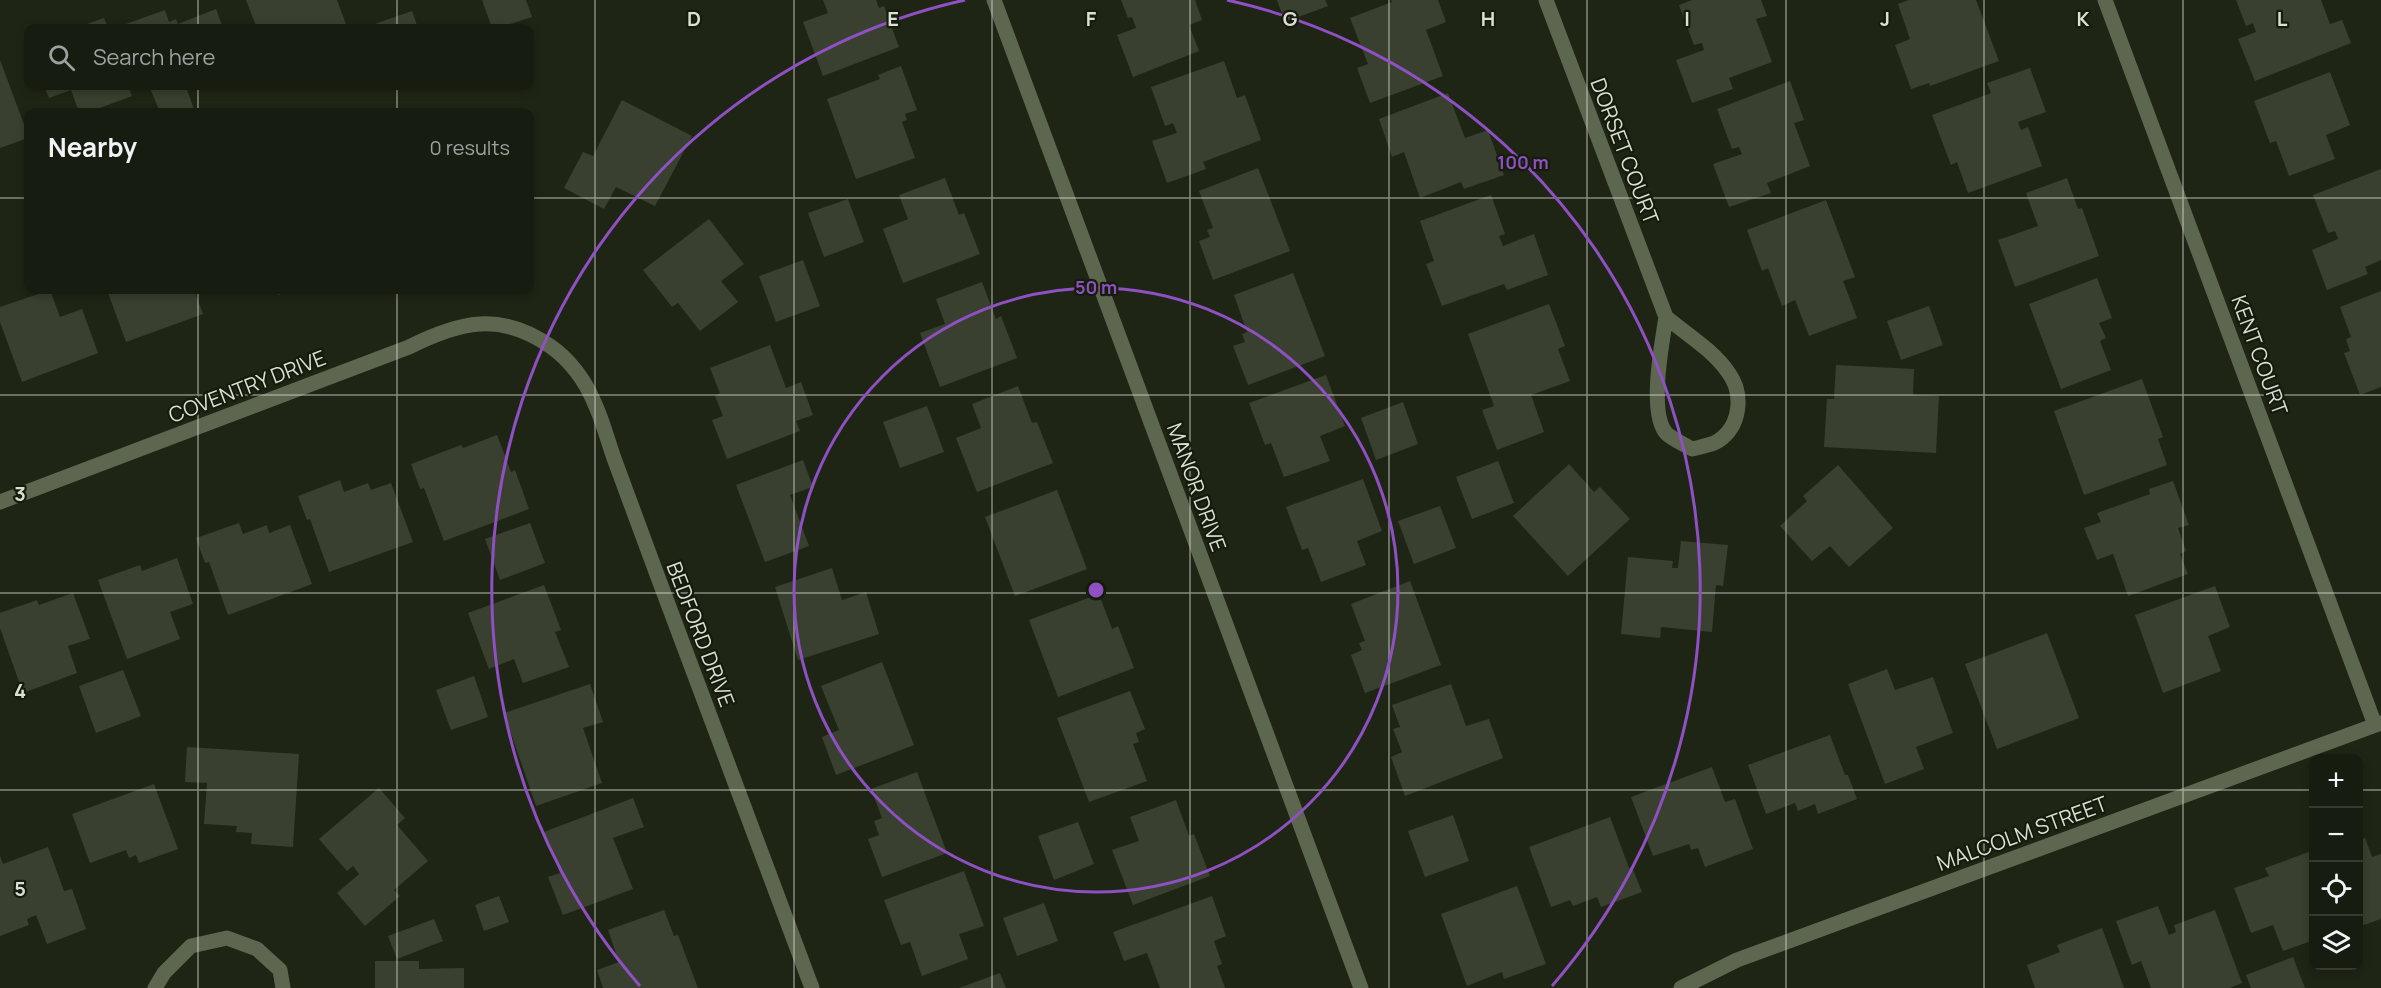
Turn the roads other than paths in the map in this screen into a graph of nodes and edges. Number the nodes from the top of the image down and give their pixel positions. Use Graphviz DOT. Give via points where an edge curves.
graph roads {
  1 [pos="994,0"];
  2 [pos="1546,0"];
  3 [pos="2105,0"];
  4 [pos="1666,317"];
  5 [pos="511,328"];
  6 [pos="0,502"];
  7 [pos="2378,724"];
  8 [pos="155,988"];
  9 [pos="283,988"];
  10 [pos="812,988"];
  11 [pos="1361,988"];
  12 [pos="1681,988"];
  1 -- 11 [label="street, MANOR DRIVE"];
  2 -- 4 [label="street, DORSET COURT"];
  3 -- 7 [label="street, KENT COURT"];
  4 -- 4 [label="street, DORSET COURT" via="1657,408 1666,433 1692,449 1718,441 1737,420 1739,395 1729,372"];
  5 -- 6 [label="street, COVENTRY DRIVE" via="484,322 456,327"];
  5 -- 10 [label="street, BEDFORD DRIVE" via="550,346 583,380 594,401"];
  7 -- 12 [label="street, MALCOLM STREET" via="1737,960"];
  8 -- 9 [label="street" via="191,946 227,938 256,949 280,970"];
}
